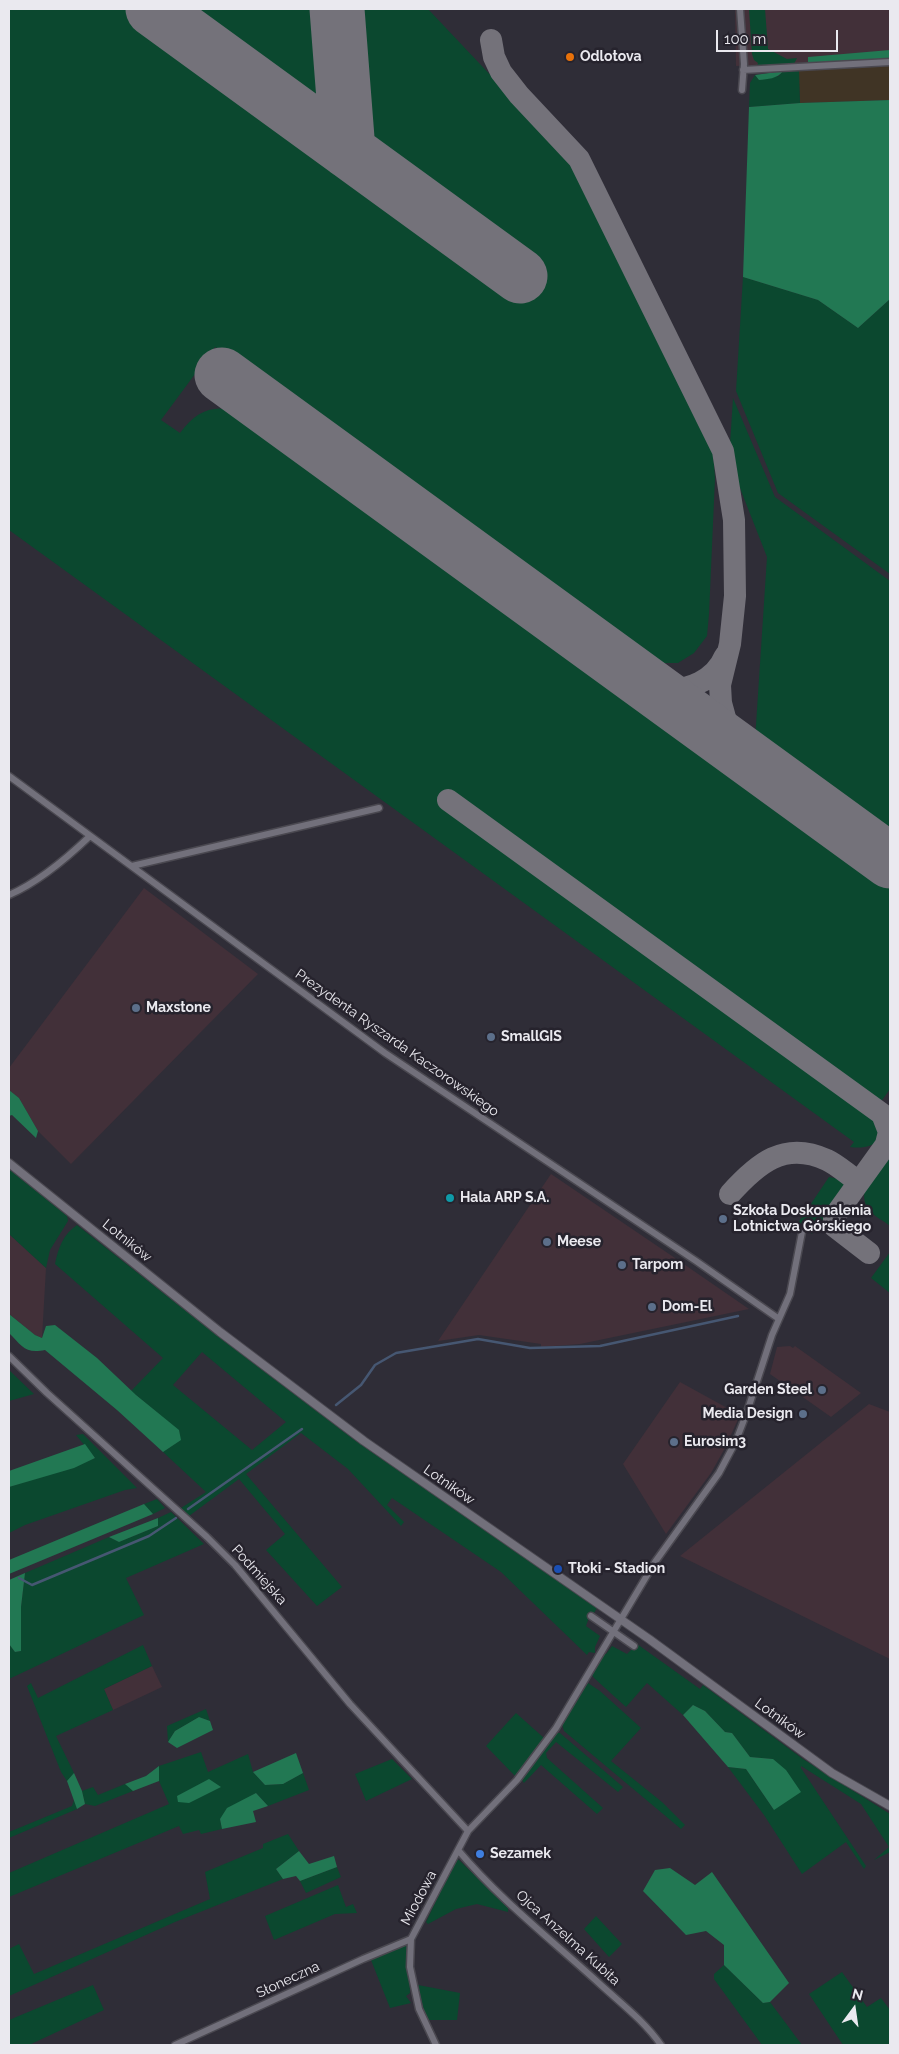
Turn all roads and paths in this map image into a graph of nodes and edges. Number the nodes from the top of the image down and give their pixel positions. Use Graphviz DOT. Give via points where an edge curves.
graph roads {
  1 [pos="740,9"];
  2 [pos="890,62"];
  3 [pos="743,70"];
  4 [pos="742,90"];
  5 [pos="9,776"];
  6 [pos="379,808"];
  7 [pos="90,836"];
  8 [pos="132,866"];
  9 [pos="9,895"];
  10 [pos="9,1163"];
  11 [pos="802,1232"];
  12 [pos="779,1319"];
  13 [pos="9,1356"];
  14 [pos="591,1616"];
  15 [pos="620,1619"];
  16 [pos="612,1632"];
  17 [pos="634,1646"];
  18 [pos="890,1806"];
  19 [pos="468,1831"];
  20 [pos="458,1850"];
  21 [pos="411,1939"];
  22 [pos="175,2045"];
  23 [pos="436,2045"];
  24 [pos="661,2045"];
  1 -- 3 [label="street"];
  2 -- 3 [label="street"];
  3 -- 4 [label="street"];
  5 -- 7 [label="street, Prezydenta Ryszarda Kaczorowskiego"];
  6 -- 8 [label="street"];
  7 -- 8 [label="street, Prezydenta Ryszarda Kaczorowskiego"];
  7 -- 9 [label="street" via="41,877"];
  8 -- 12 [label="street, Prezydenta Ryszarda Kaczorowskiego" via="385,1053"];
  10 -- 15 [label="street, Lotników" via="220,1332 364,1441"];
  11 -- 12 [label="street, Miodowa" via="790,1294"];
  12 -- 15 [label="street, Miodowa" via="736,1441 719,1473 672,1536"];
  13 -- 19 [label="street, Podmiejska" via="235,1565 350,1704"];
  14 -- 16 [label="street"];
  15 -- 16 [label="street, Miodowa"];
  15 -- 18 [label="street, Lotników" via="832,1773"];
  16 -- 17 [label="street"];
  16 -- 19 [label="street, Miodowa" via="556,1728 516,1780"];
  19 -- 20 [label="street, Miodowa"];
  20 -- 21 [label="street, Miodowa"];
  20 -- 24 [label="street, Ojca Anzelma Kubita" via="518,1913 649,2028"];
  21 -- 22 [label="street, Słoneczna"];
  21 -- 23 [label="street, Miodowa" via="410,1967 419,2009"];
}
